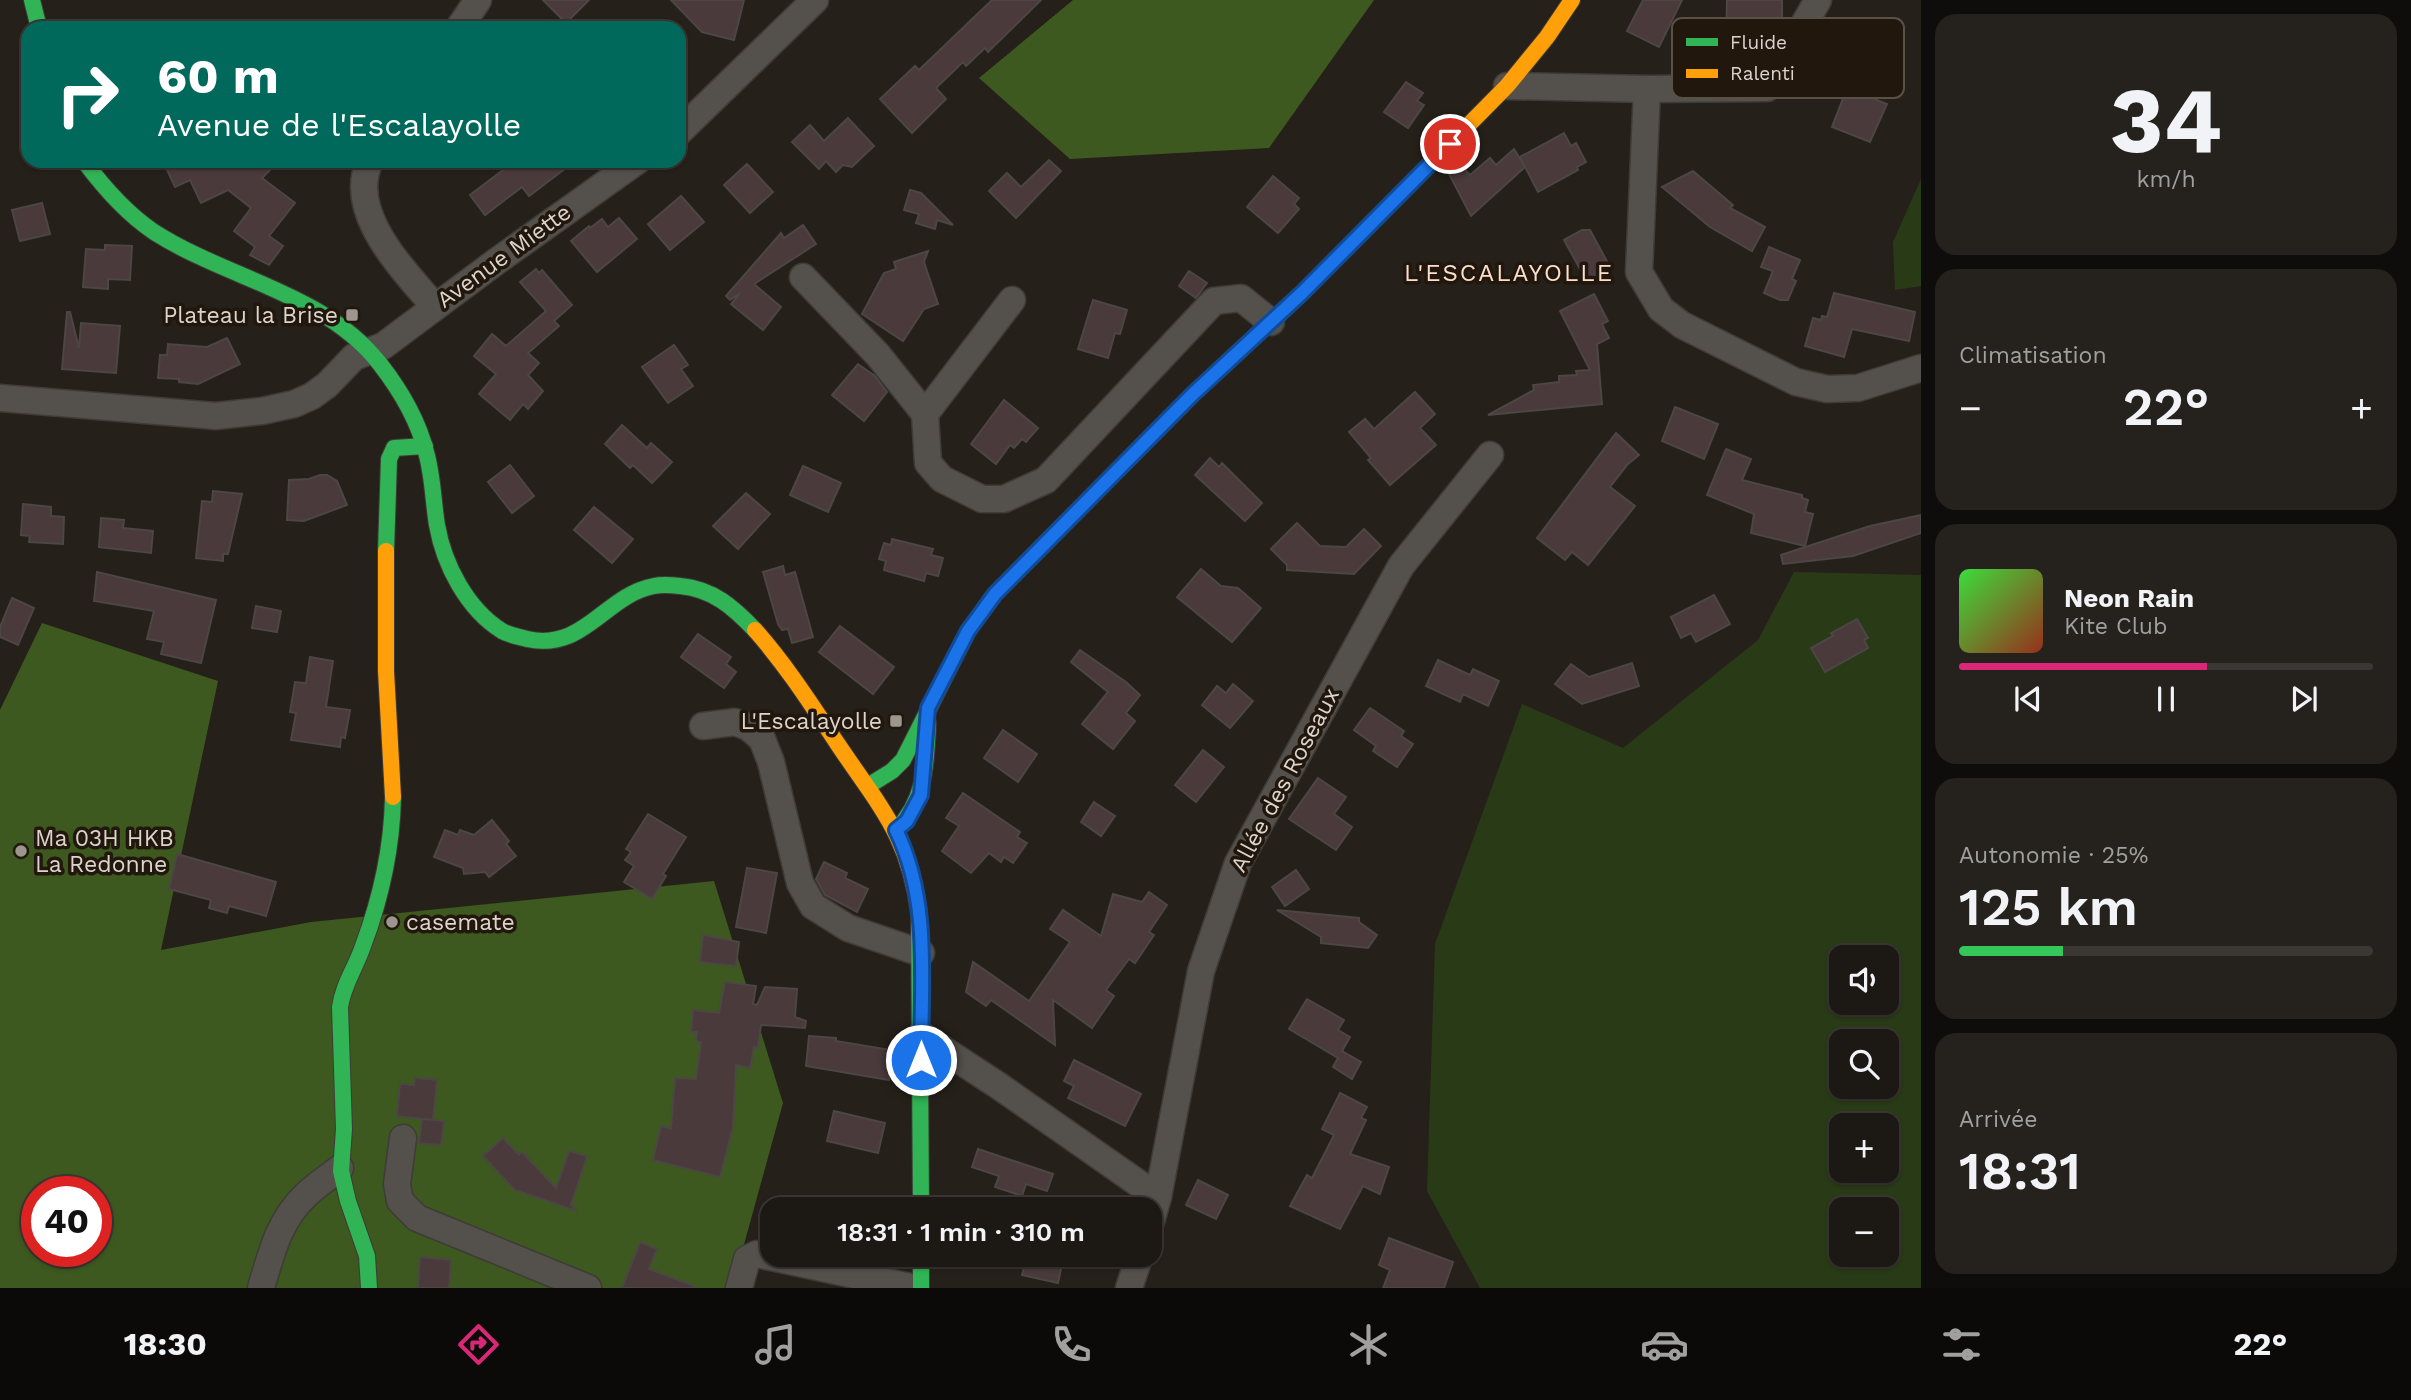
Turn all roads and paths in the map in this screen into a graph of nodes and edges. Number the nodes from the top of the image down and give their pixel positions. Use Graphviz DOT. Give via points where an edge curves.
graph roads {
  1 [pos="32,0"];
  2 [pos="478,0"];
  3 [pos="814,0"];
  4 [pos="1572,0"];
  5 [pos="1818,0"];
  6 [pos="1808,18"];
  7 [pos="37,21"];
  8 [pos="464,21"];
  9 [pos="1507,86"];
  10 [pos="1647,89"];
  11 [pos="1672,89"];
  12 [pos="686,125"];
  13 [pos="89,168"];
  14 [pos="369,168"];
  15 [pos="627,168"];
  16 [pos="803,277"];
  17 [pos="1012,300"];
  18 [pos="435,307"];
  19 [pos="1271,322"];
  20 [pos="370,351"];
  21 [pos="1921,368"];
  22 [pos="0,398"];
  23 [pos="925,414"];
  24 [pos="425,446"];
  25 [pos="1490,455"];
  26 [pos="928,708"];
  27 [pos="703,726"];
  28 [pos="868,786"];
  29 [pos="896,830"];
  30 [pos="921,953"];
  31 [pos="921,1035"];
  32 [pos="403,1138"];
  33 [pos="340,1168"];
  34 [pos="921,1197"];
  35 [pos="1158,1197"];
  36 [pos="921,1267"];
  37 [pos="1136,1267"];
  38 [pos="261,1288"];
  39 [pos="369,1288"];
  40 [pos="588,1288"];
  41 [pos="739,1288"];
  42 [pos="915,1288"];
  43 [pos="921,1288"];
  44 [pos="1129,1288"];
  1 -- 7 [label="street"];
  2 -- 8 [label="street"];
  3 -- 12 [label="street"];
  4 -- 9 [label="street"];
  5 -- 6 [label="street"];
  9 -- 10 [label="street"];
  9 -- 19 [label="street"];
  10 -- 11 [label="street"];
  10 -- 21 [label="street" via="1639,272 1661,309 1682,326 1796,382 1816,387 1858,388"];
  13 -- 20 [label="street" via="105,190 148,229 199,258 322,314"];
  14 -- 18 [label="street" via="364,190 378,235"];
  15 -- 18 [label="street, Avenue Miette"];
  16 -- 23 [label="street" via="878,355"];
  17 -- 23 [label="street"];
  18 -- 20 [label="street, Avenue Miette"];
  19 -- 23 [label="street" via="1241,298 1214,301 1046,480 1004,499 982,499 942,479 929,463"];
  19 -- 26 [label="street" via="995,594 968,631"];
  20 -- 22 [label="street, Avenue Miette" via="354,357 312,396 262,411 195,415"];
  20 -- 24 [label="street" via="406,400"];
  24 -- 28 [label="street" via="440,541 471,604 501,631 534,643 560,641 585,630 627,597 654,585 712,592 736,610 767,646"];
  24 -- 33 [label="street" via="394,448 388,458 386,669 391,840 366,938 340,1004 344,1131"];
  25 -- 35 [label="street, Allée des Roseaux" via="1401,566 1238,863 1201,971"];
  26 -- 28 [label="street" via="902,760"];
  26 -- 29 [label="street" via="921,795 907,821"];
  27 -- 30 [label="street" via="735,722 762,739 800,883 813,905 848,928"];
  28 -- 29 [label="street"];
  29 -- 30 [label="street" via="919,902"];
  30 -- 31 [label="street"];
  31 -- 34 [label="street"];
  31 -- 35 [label="street"];
  32 -- 40 [label="street" via="397,1184 400,1201 417,1218"];
  33 -- 38 [label="street" via="290,1213 278,1233"];
  33 -- 39 [label="street" via="367,1247"];
  36 -- 43 [label="street"];
  37 -- 44 [label="street"];
  41 -- 42 [label="street" via="747,1259 757,1254"];
}
